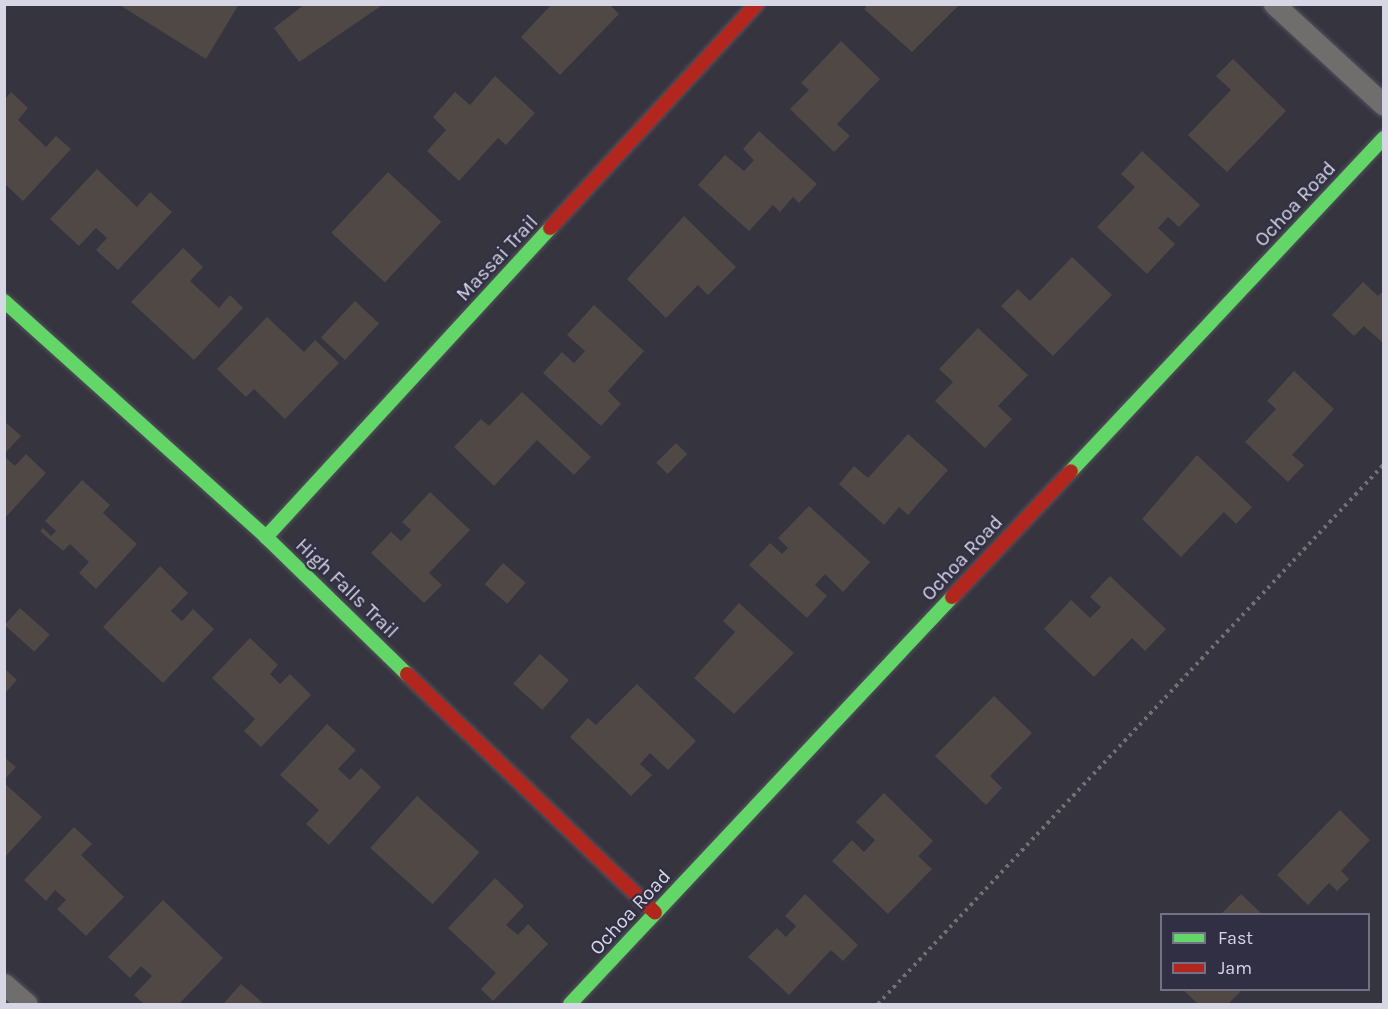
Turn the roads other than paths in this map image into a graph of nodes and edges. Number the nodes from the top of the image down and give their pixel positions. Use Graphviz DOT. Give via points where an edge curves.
graph roads {
  1 [pos="757,4"];
  2 [pos="1274,4"];
  3 [pos="1383,105"];
  4 [pos="1383,138"];
  5 [pos="4,301"];
  6 [pos="267,537"];
  7 [pos="655,913"];
  8 [pos="4,984"];
  9 [pos="27,1005"];
  10 [pos="570,1005"];
  1 -- 6 [label="street, Massai Trail"];
  2 -- 3 [label="street"];
  4 -- 7 [label="street, Ochoa Road"];
  5 -- 6 [label="street, High Falls Trail"];
  6 -- 7 [label="street, High Falls Trail"];
  7 -- 10 [label="street, Ochoa Road"];
  8 -- 9 [label="street"];
}
